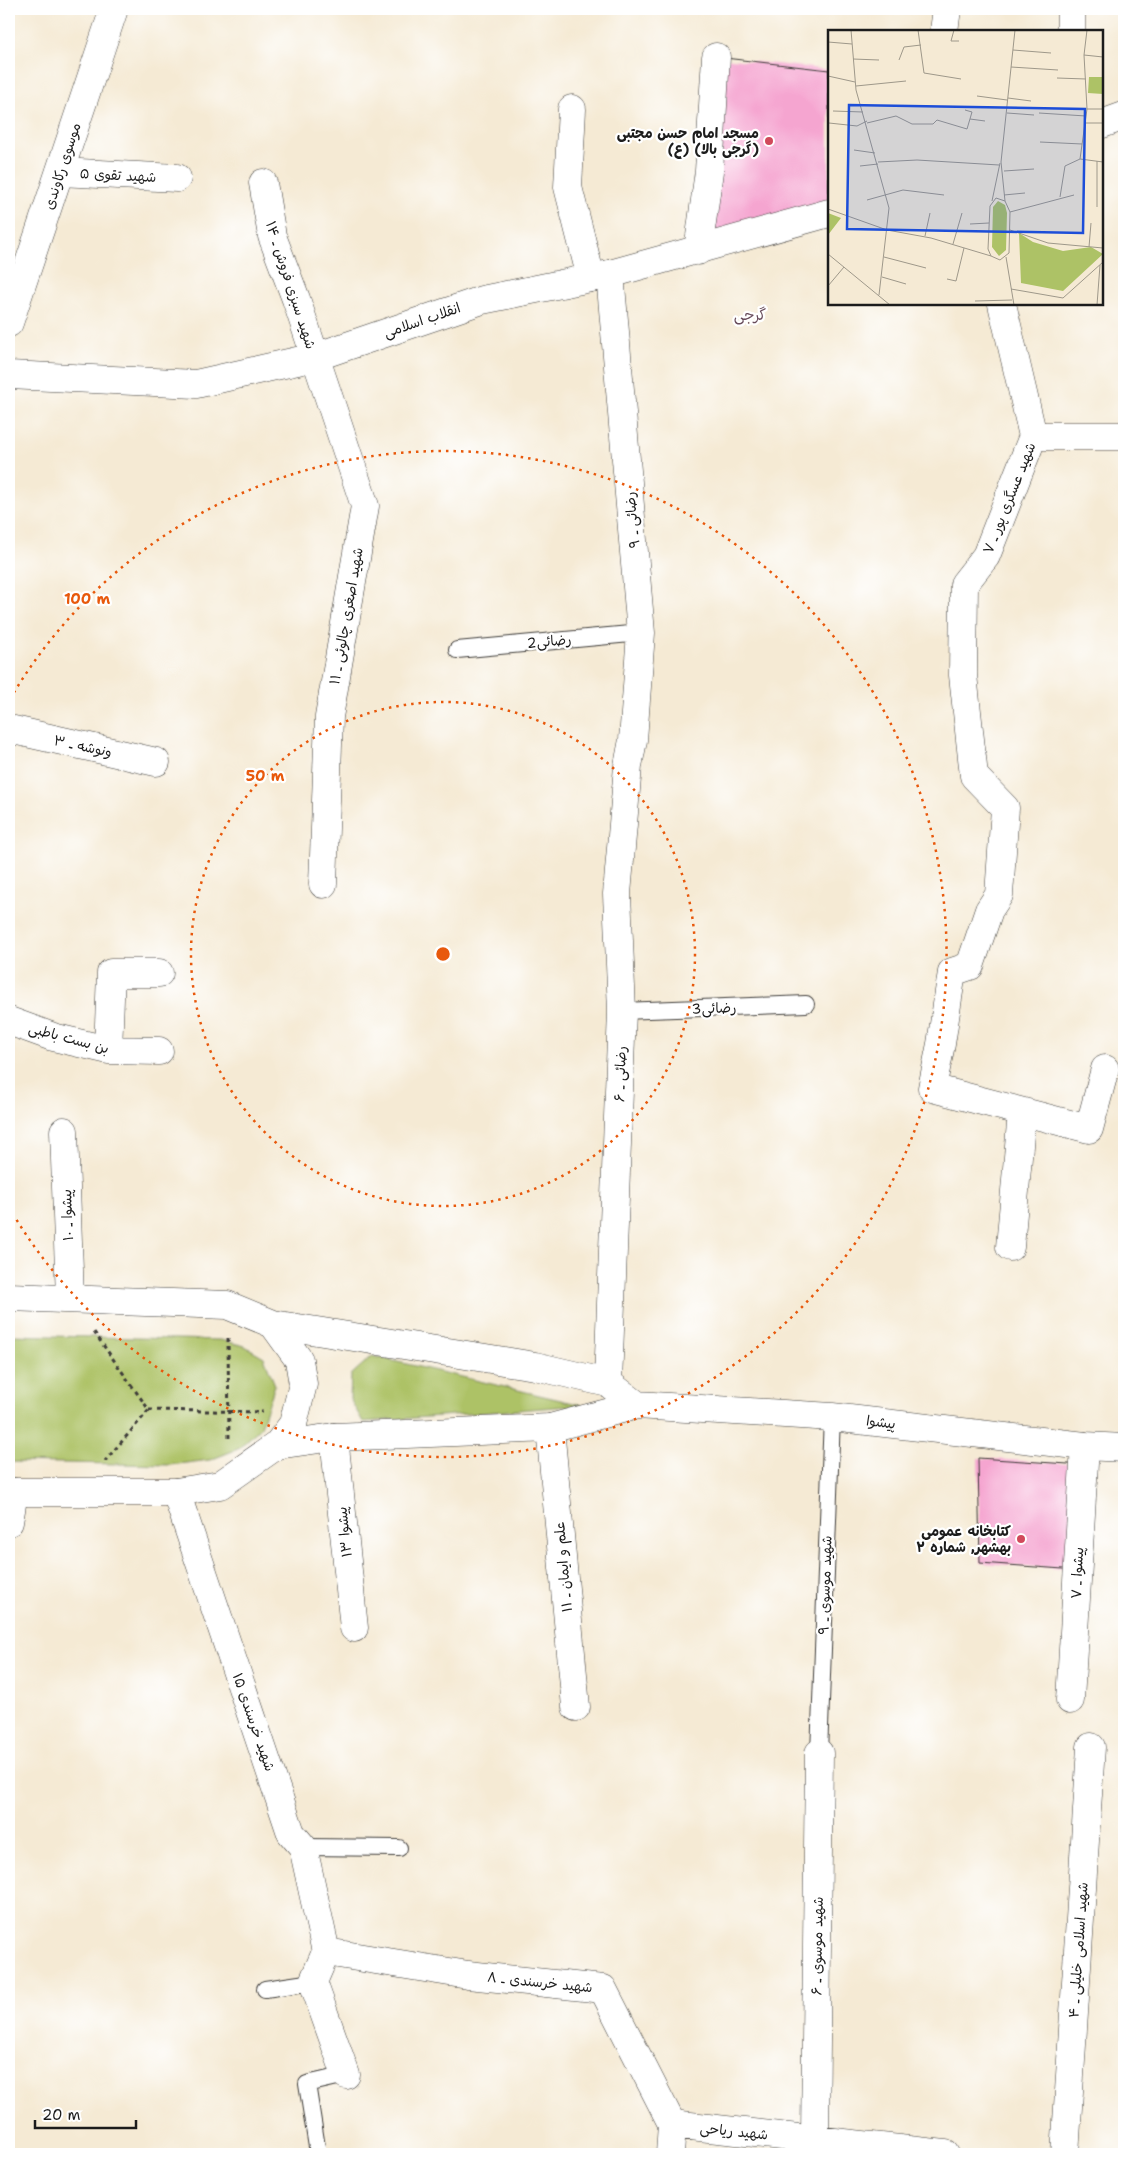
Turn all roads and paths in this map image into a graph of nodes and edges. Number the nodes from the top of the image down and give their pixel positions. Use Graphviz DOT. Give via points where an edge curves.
graph roads {
  1 [pos="114,9"];
  2 [pos="947,9"];
  3 [pos="1071,9"];
  4 [pos="944,30"];
  5 [pos="1070,30"];
  6 [pos="716,57"];
  7 [pos="572,109"];
  8 [pos="1124,116"];
  9 [pos="1103,124"];
  10 [pos="60,172"];
  11 [pos="177,178"];
  12 [pos="263,183"];
  13 [pos="828,213"];
  14 [pos="698,251"];
  15 [pos="601,276"];
  16 [pos="1002,305"];
  17 [pos="9,323"];
  18 [pos="315,357"];
  19 [pos="9,375"];
  20 [pos="1033,436"];
  21 [pos="1124,436"];
  22 [pos="641,633"];
  23 [pos="457,650"];
  24 [pos="9,729"];
  25 [pos="156,762"];
  26 [pos="628,766"];
  27 [pos="323,884"];
  28 [pos="159,973"];
  29 [pos="806,1004"];
  30 [pos="622,1011"];
  31 [pos="9,1021"];
  32 [pos="108,1050"];
  33 [pos="159,1051"];
  34 [pos="1105,1069"];
  35 [pos="1022,1112"];
  36 [pos="64,1131"];
  37 [pos="1010,1247"];
  38 [pos="9,1297"];
  39 [pos="70,1298"];
  40 [pos="227,1305"];
  41 [pos="273,1324"];
  42 [pos="608,1383"];
  43 [pos="637,1405"];
  44 [pos="149,1410"];
  45 [pos="296,1412"];
  46 [pos="229,1413"];
  47 [pos="832,1417"];
  48 [pos="550,1428"];
  49 [pos="334,1437"];
  50 [pos="277,1445"];
  51 [pos="1084,1446"];
  52 [pos="1124,1448"];
  53 [pos="228,1480"];
  54 [pos="11,1492"];
  55 [pos="78,1492"];
  56 [pos="176,1492"];
  57 [pos="9,1522"];
  58 [pos="354,1628"];
  59 [pos="1070,1700"];
  60 [pos="576,1707"];
  61 [pos="1091,1747"];
  62 [pos="819,1753"];
  63 [pos="303,1847"];
  64 [pos="399,1848"];
  65 [pos="326,1952"];
  66 [pos="313,1982"];
  67 [pos="265,1989"];
  68 [pos="346,2075"];
  69 [pos="672,2124"];
  70 [pos="815,2139"];
  71 [pos="317,2147"];
  72 [pos="670,2154"];
  73 [pos="945,2154"];
  74 [pos="1065,2154"];
  1 -- 10 [label="street, موسوی رکاوندی"];
  2 -- 4 [label="street"];
  3 -- 5 [label="street"];
  6 -- 14 [label="street" via="707,189"];
  7 -- 15 [label="street, رضائی ـ ۹" via="568,188"];
  8 -- 9 [label="street"];
  10 -- 11 [label="street, شهید تقوی ۵"];
  10 -- 17 [label="street, موسوی رکاوندی"];
  12 -- 18 [label="street, شهید سبزی فروش ـ ۱۴" via="272,236"];
  13 -- 14 [label="street, انقلاب اسلامی"];
  14 -- 15 [label="street, انقلاب اسلامی"];
  15 -- 18 [label="street, انقلاب اسلامی" via="482,300"];
  15 -- 22 [label="street, رضائی ـ ۹"];
  16 -- 20 [label="street, شهید عسگری پور ـ ۷"];
  18 -- 19 [label="street, انقلاب اسلامی" via="196,384"];
  18 -- 27 [label="street, شهید اصغری چالوئی ـ ۱۱" via="365,506 329,717"];
  20 -- 21 [label="street"];
  20 -- 35 [label="street, شهید عسگری پور ـ ۷" via="986,556 964,584 963,675 974,776 1005,808 1000,895 989,910 970,966 952,972 932,1088"];
  22 -- 23 [label="lane, رضائی2"];
  22 -- 26 [label="street, رضائی ـ ۹"];
  24 -- 25 [label="street, ونوشه ـ ۳"];
  26 -- 30 [label="street, رضائی ـ ۶" via="617,894"];
  28 -- 32 [label="street" via="111,973"];
  29 -- 30 [label="lane, رضائی3"];
  30 -- 42 [label="street, رضائی ـ ۶"];
  31 -- 32 [label="street, بن بست باطبی" via="53,1037"];
  32 -- 33 [label="street, بن بست باطبی"];
  34 -- 35 [label="street" via="1089,1129"];
  35 -- 37 [label="street"];
  36 -- 39 [label="street, پیشوا ـ ۱۰"];
  38 -- 39 [label="street"];
  39 -- 40 [label="street"];
  39 -- 44 [label="path"];
  40 -- 41 [label="street"];
  40 -- 46 [label="path"];
  41 -- 42 [label="street" via="535,1366"];
  41 -- 45 [label="street" via="299,1360 303,1384"];
  42 -- 43 [label="street"];
  43 -- 47 [label="street, پیشوا"];
  43 -- 48 [label="street, پیشوا"];
  44 -- 46 [label="path"];
  44 -- 55 [label="path"];
  45 -- 46 [label="path"];
  45 -- 50 [label="street" via="293,1424"];
  46 -- 53 [label="path"];
  47 -- 51 [label="street, پیشوا"];
  47 -- 62 [label="lane, شهید موسوی ـ ۹"];
  48 -- 49 [label="street, پیشوا"];
  48 -- 60 [label="street, علم و ایمان ـ ۱۱"];
  49 -- 50 [label="street, پیشوا"];
  49 -- 58 [label="street, پیشوا ۱۳"];
  50 -- 53 [label="street"];
  51 -- 52 [label="street, پیشوا"];
  51 -- 59 [label="street, پیشوا ـ ۷"];
  53 -- 56 [label="street" via="220,1485"];
  54 -- 55 [label="street"];
  54 -- 57 [label="street"];
  55 -- 56 [label="street"];
  56 -- 63 [label="street, شهید خرسندی ۱۵" via="291,1833"];
  61 -- 74 [label="street, شهید اسلامی خلیلی ـ ۴"];
  62 -- 70 [label="street, شهید موسوی ـ ۶"];
  63 -- 64 [label="lane"];
  63 -- 65 [label="street, شهید خرسندی ۱۵"];
  65 -- 66 [label="street"];
  65 -- 69 [label="street, شهید خرسندی ـ ۸" via="468,1975 603,1989"];
  66 -- 67 [label="lane"];
  66 -- 68 [label="street"];
  68 -- 71 [label="lane" via="307,2084"];
  69 -- 70 [label="street, شهید ریاحی"];
  69 -- 72 [label="street"];
  70 -- 73 [label="street, شهید ریاحی"];
}
